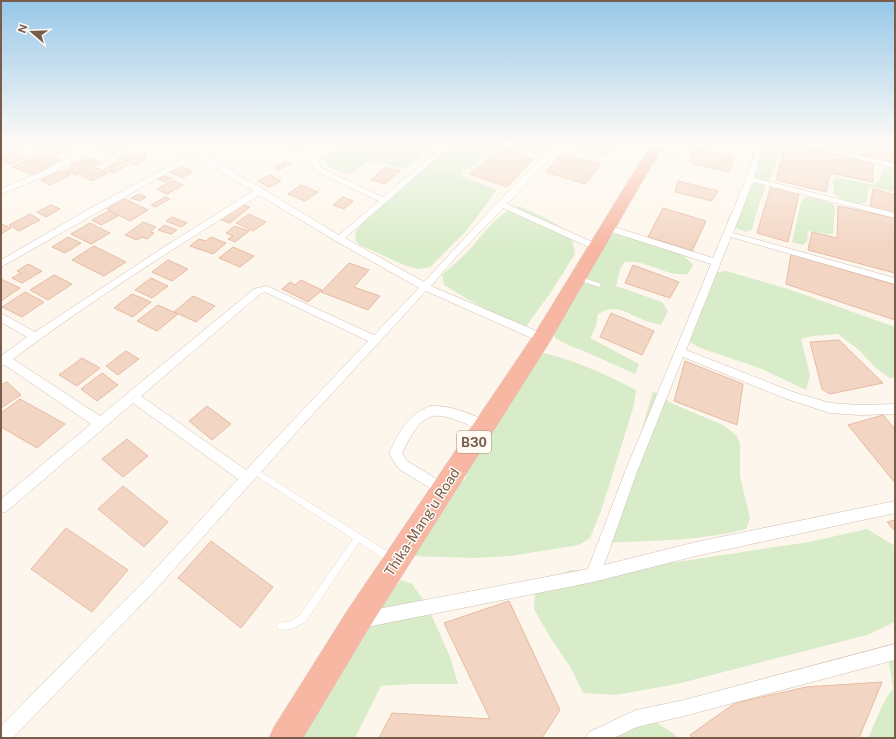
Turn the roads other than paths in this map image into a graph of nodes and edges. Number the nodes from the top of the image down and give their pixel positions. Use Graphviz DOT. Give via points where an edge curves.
graph roads {
  1 [pos="35,177"];
  2 [pos="150,177"];
  3 [pos="237,177"];
  4 [pos="338,177"];
  5 [pos="410,177"];
  6 [pos="527,177"];
  7 [pos="639,177"];
  8 [pos="750,179"];
  9 [pos="259,191"];
  10 [pos="1,192"];
  11 [pos="384,200"];
  12 [pos="501,204"];
  13 [pos="895,216"];
  14 [pos="608,228"];
  15 [pos="728,234"];
  16 [pos="339,238"];
  17 [pos="596,247"];
  18 [pos="716,262"];
  19 [pos="1,264"];
  20 [pos="578,278"];
  21 [pos="895,281"];
  22 [pos="600,285"];
  23 [pos="425,287"];
  24 [pos="1,317"];
  25 [pos="35,337"];
  26 [pos="542,338"];
  27 [pos="376,340"];
  28 [pos="681,352"];
  29 [pos="3,360"];
  30 [pos="132,396"];
  31 [pos="895,409"];
  32 [pos="100,423"];
  33 [pos="485,426"];
  34 [pos="250,475"];
  35 [pos="443,490"];
  36 [pos="1,506"];
  37 [pos="895,507"];
  38 [pos="358,538"];
  39 [pos="396,562"];
  40 [pos="593,575"];
  41 [pos="357,621"];
  42 [pos="281,626"];
  43 [pos="895,652"];
  44 [pos="1,738"];
  45 [pos="285,738"];
  46 [pos="595,738"];
  1 -- 10 [label="street"];
  2 -- 19 [label="street"];
  3 -- 9 [label="street"];
  4 -- 11 [label="street"];
  5 -- 11 [label="street"];
  6 -- 12 [label="street"];
  7 -- 14 [label="highway, Thika-Mang'u Road / B30"];
  8 -- 13 [label="street"];
  8 -- 15 [label="street"];
  9 -- 16 [label="street"];
  9 -- 25 [label="street"];
  11 -- 16 [label="street"];
  12 -- 17 [label="street"];
  12 -- 23 [label="street"];
  14 -- 17 [label="highway, Thika-Mang'u Road / B30"];
  14 -- 18 [label="street"];
  15 -- 18 [label="street"];
  15 -- 21 [label="street"];
  16 -- 23 [label="street"];
  17 -- 20 [label="highway, Thika-Mang'u Road / B30"];
  18 -- 28 [label="street"];
  20 -- 22 [label="lane"];
  20 -- 26 [label="highway, Thika-Mang'u Road / B30"];
  23 -- 26 [label="street"];
  23 -- 27 [label="street"];
  24 -- 25 [label="street"];
  25 -- 29 [label="street"];
  26 -- 33 [label="highway, Thika-Mang'u Road / B30"];
  27 -- 30 [label="street" via="262,289 248,297"];
  27 -- 34 [label="street"];
  28 -- 31 [label="street" via="791,396 830,408"];
  28 -- 40 [label="street" via="631,472"];
  29 -- 32 [label="street"];
  30 -- 32 [label="street"];
  30 -- 34 [label="street"];
  32 -- 36 [label="street"];
  33 -- 35 [label="highway, Thika-Mang'u Road / B30"];
  33 -- 35 [label="street" via="449,411 433,410 418,417 402,438 395,454 403,465"];
  34 -- 38 [label="lane"];
  34 -- 44 [label="street" via="154,581"];
  35 -- 39 [label="highway, Thika-Mang'u Road / B30"];
  37 -- 40 [label="street" via="711,546"];
  38 -- 39 [label="lane"];
  38 -- 42 [label="lane" via="303,618 292,625"];
  39 -- 41 [label="highway, Thika-Mang'u Road / B30"];
  40 -- 41 [label="street"];
  41 -- 45 [label="highway, Thika-Mang'u Road / B30"];
  43 -- 46 [label="street" via="636,719"];
}
